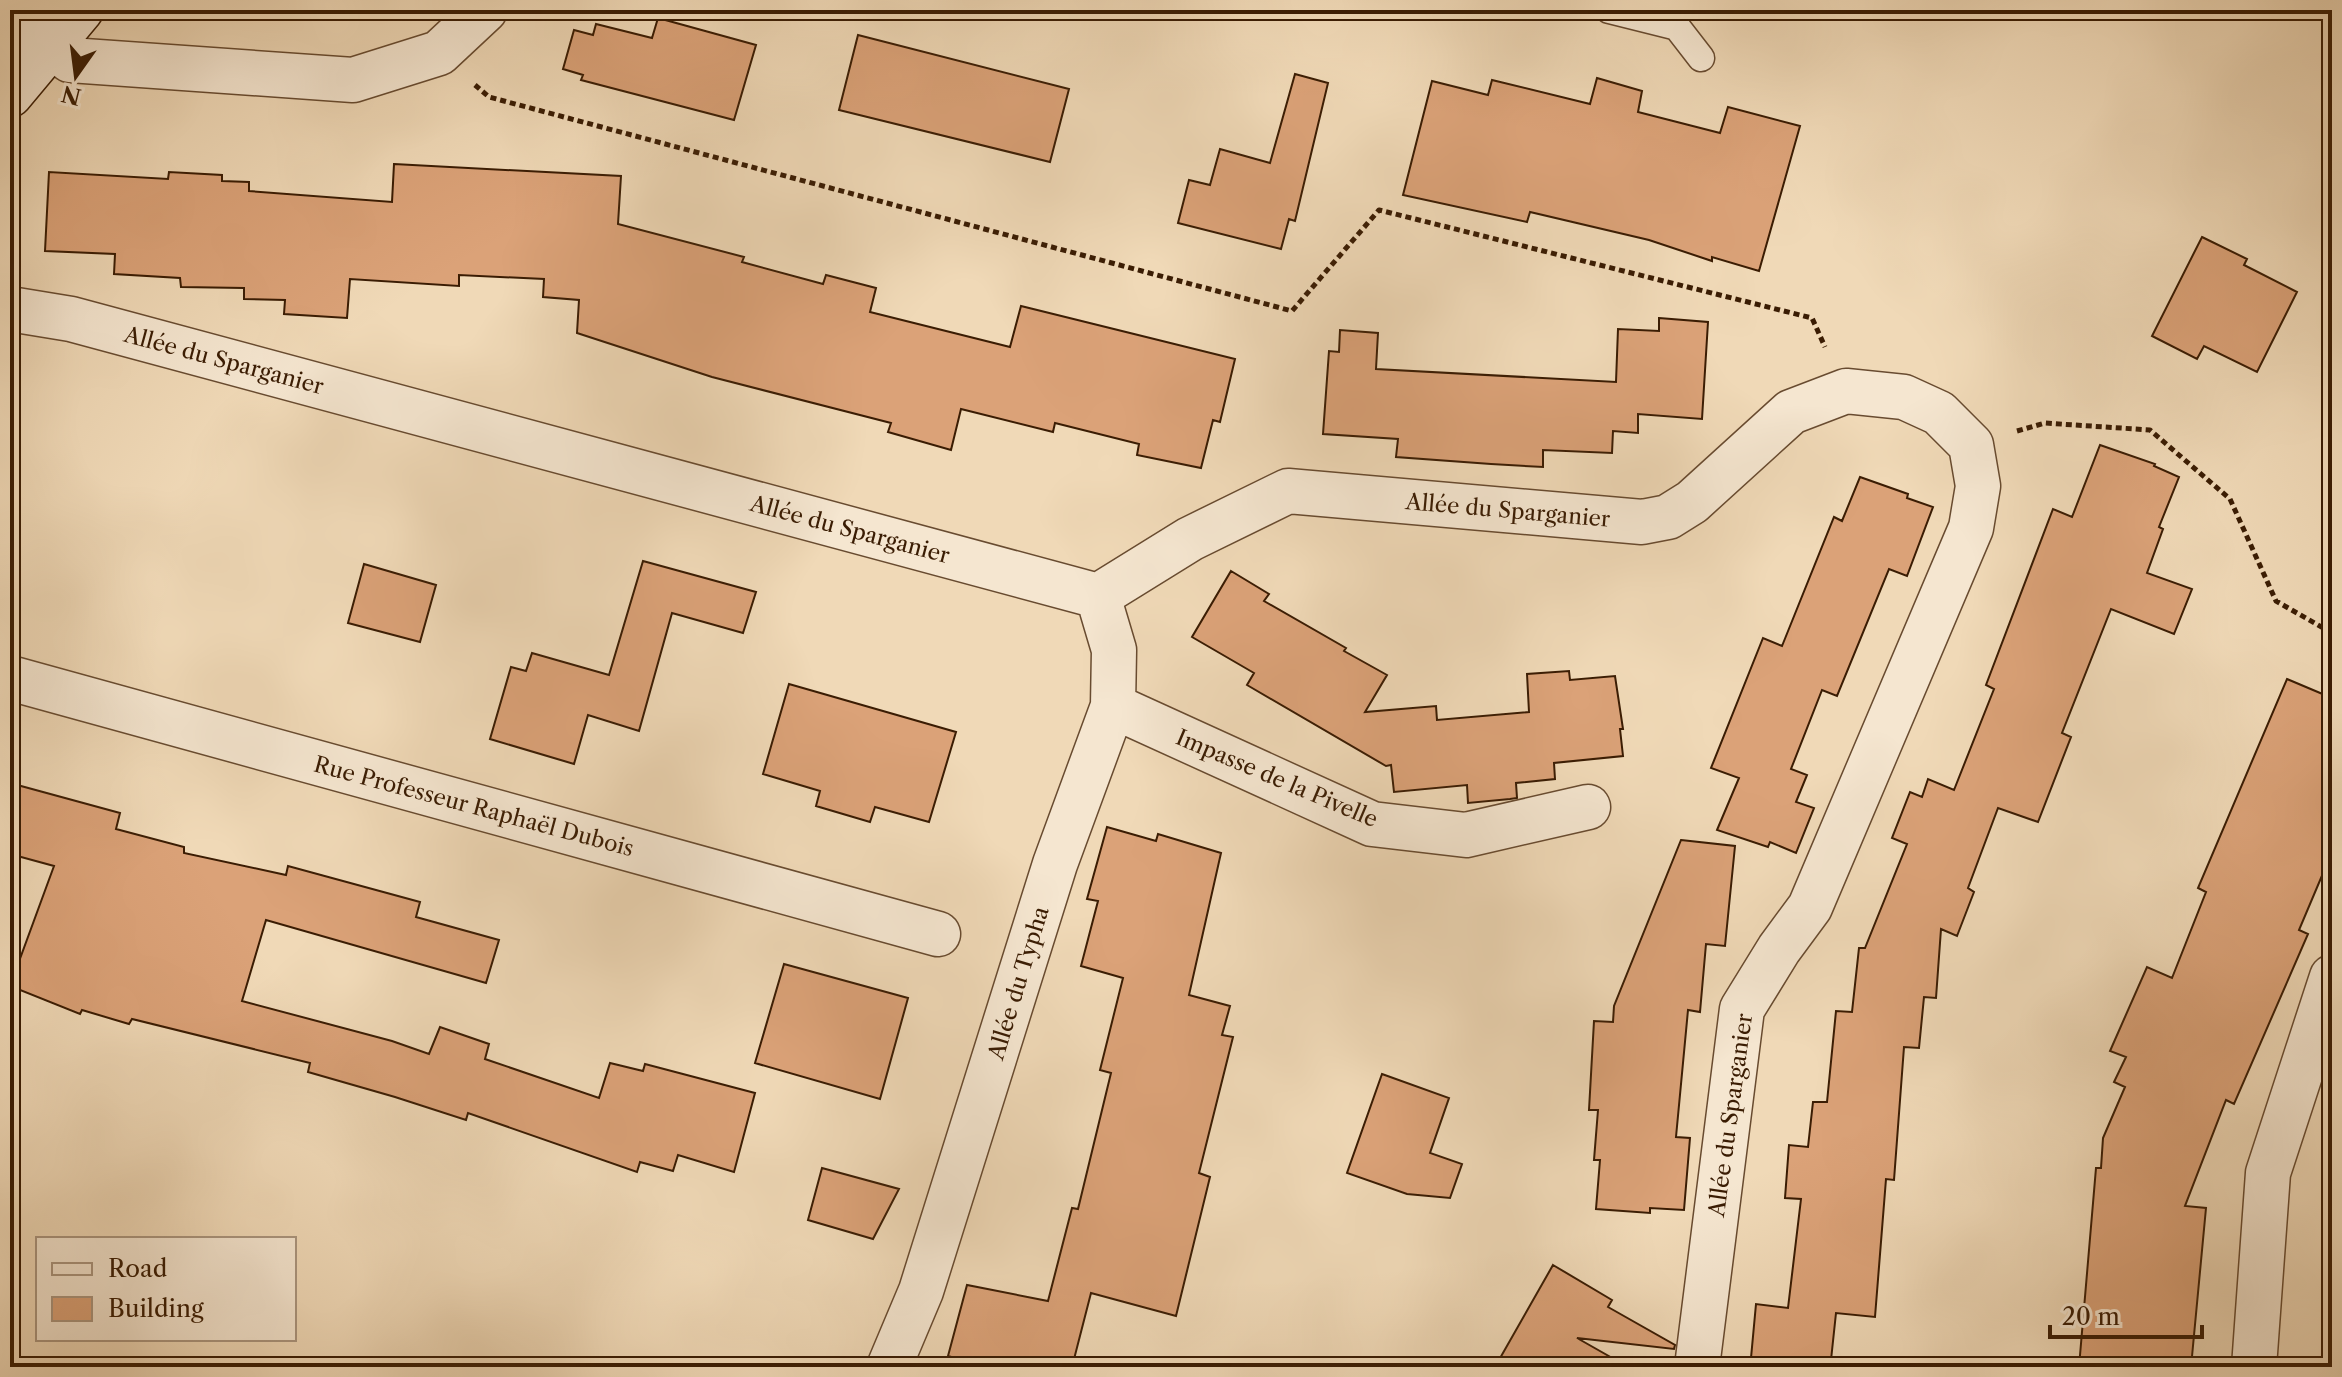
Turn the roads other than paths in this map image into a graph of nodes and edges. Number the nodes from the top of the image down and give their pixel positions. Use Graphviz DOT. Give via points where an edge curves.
graph roads {
  1 [pos="81,10"];
  2 [pos="485,10"];
  3 [pos="1609,10"];
  4 [pos="14,16"];
  5 [pos="51,46"];
  6 [pos="1701,58"];
  7 [pos="10,95"];
  8 [pos="10,286"];
  9 [pos="10,309"];
  10 [pos="71,319"];
  11 [pos="1098,596"];
  12 [pos="10,678"];
  13 [pos="1113,706"];
  14 [pos="1588,807"];
  15 [pos="938,934"];
  16 [pos="2332,977"];
  17 [pos="889,1367"];
  18 [pos="1697,1367"];
  19 [pos="2254,1367"];
  1 -- 5 [label="street"];
  2 -- 5 [label="street" via="439,53 353,80 70,60"];
  3 -- 6 [label="lane" via="1677,27"];
  4 -- 5 [label="street"];
  5 -- 7 [label="street"];
  8 -- 10 [label="street, Allée du Sparganier"];
  9 -- 10 [label="street, Allée du Sparganier"];
  10 -- 11 [label="street, Allée du Sparganier"];
  11 -- 13 [label="street, Allée du Typha" via="1114,650"];
  11 -- 18 [label="street, Allée du Sparganier" via="1190,539 1288,491 1642,522 1668,517 1692,502 1791,412 1846,391 1904,397 1939,413 1971,445 1978,486 1971,528 1810,907 1742,1009"];
  12 -- 15 [label="street, Rue Professeur Raphaël Dubois"];
  13 -- 14 [label="street, Impasse de la Pivelle" via="1372,824 1466,835"];
  13 -- 17 [label="street, Allée du Typha" via="1055,864 921,1291"];
  16 -- 19 [label="street" via="2268,1173"];
}
